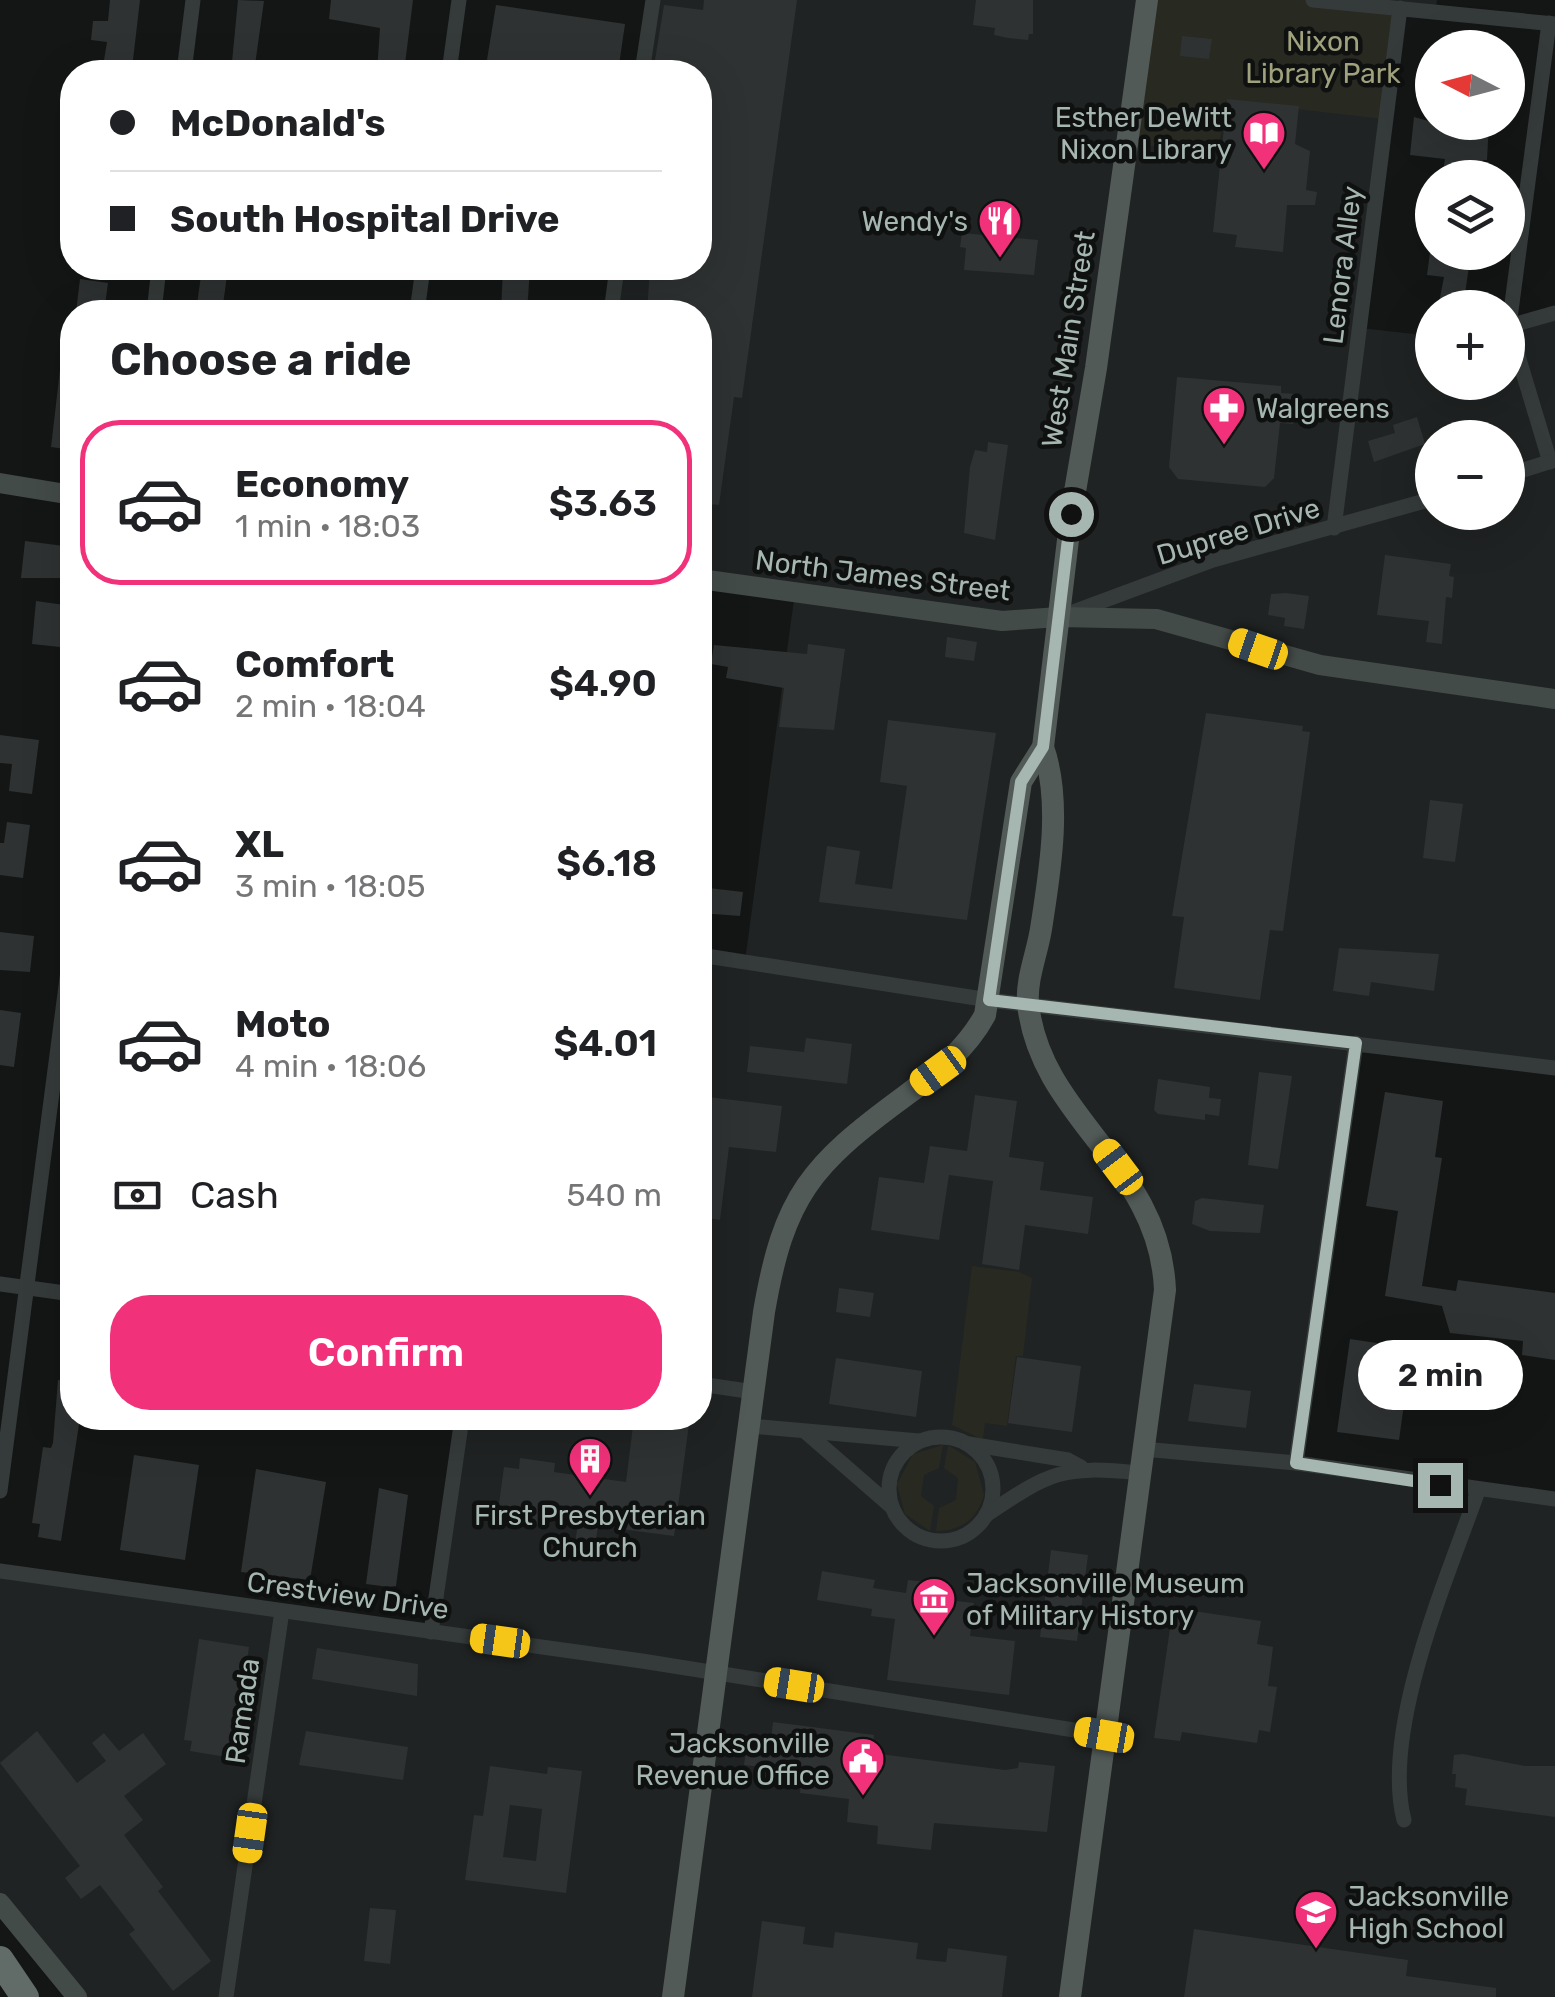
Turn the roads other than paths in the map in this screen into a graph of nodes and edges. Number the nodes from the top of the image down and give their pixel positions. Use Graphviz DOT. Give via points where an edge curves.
graph roads {
  1 [pos="193,0"];
  2 [pos="460,0"];
  3 [pos="653,0"];
  4 [pos="1147,0"];
  5 [pos="1314,0"];
  6 [pos="1436,6"];
  7 [pos="1400,8"];
  8 [pos="1552,24"];
  9 [pos="186,60"];
  10 [pos="452,60"];
  11 [pos="644,60"];
  12 [pos="1514,290"];
  13 [pos="1555,313"];
  14 [pos="1525,321"];
  15 [pos="1525,376"];
  16 [pos="1552,461"];
  17 [pos="1525,470"];
  18 [pos="0,484"];
  19 [pos="60,493"];
  20 [pos="1415,504"];
  21 [pos="1334,528"];
  22 [pos="712,581"];
  23 [pos="1059,617"];
  24 [pos="1555,699"];
  25 [pos="1043,747"];
  26 [pos="712,957"];
  27 [pos="989,1000"];
  28 [pos="1028,1004"];
  29 [pos="60,1033"];
  30 [pos="1356,1043"];
  31 [pos="1555,1068"];
  32 [pos="0,1284"];
  33 [pos="27,1288"];
  34 [pos="60,1292"];
  35 [pos="712,1386"];
  36 [pos="754,1392"];
  37 [pos="750,1426"];
  38 [pos="460,1430"];
  39 [pos="807,1432"];
  40 [pos="919,1441"];
  41 [pos="966,1444"];
  42 [pos="1142,1449"];
  43 [pos="1296,1463"];
  44 [pos="1082,1467"];
  45 [pos="1140,1473"];
  46 [pos="0,1491"];
  47 [pos="1478,1491"];
  48 [pos="1555,1500"];
  49 [pos="892,1507"];
  50 [pos="986,1515"];
  51 [pos="0,1571"];
  52 [pos="282,1611"];
  53 [pos="431,1632"];
  54 [pos="718,1673"];
  55 [pos="1104,1735"];
  56 [pos="1404,1820"];
  57 [pos="0,1903"];
  58 [pos="0,1960"];
  59 [pos="25,1997"];
  60 [pos="78,1997"];
  61 [pos="226,1997"];
  62 [pos="673,1997"];
  63 [pos="1070,1997"];
  1 -- 9 [label="street"];
  2 -- 10 [label="street"];
  3 -- 11 [label="street"];
  4 -- 23 [label="main road, West Main Street"];
  5 -- 7 [label="street"];
  6 -- 7 [label="street"];
  6 -- 8 [label="street"];
  7 -- 21 [label="street, Lenora Alley"];
  8 -- 12 [label="street"];
  13 -- 14 [label="street"];
  15 -- 16 [label="street"];
  16 -- 17 [label="street"];
  18 -- 19 [label="street"];
  20 -- 21 [label="street, Dupree Drive"];
  21 -- 23 [label="street, Dupree Drive" via="1213,560"];
  22 -- 23 [label="street, North James Street" via="1002,622"];
  23 -- 24 [label="street, North James Street" via="1156,619 1320,666"];
  23 -- 25 [label="main road, West Main Street"];
  25 -- 27 [label="main road, West Main Street" via="1021,782"];
  25 -- 28 [label="main road, West Main Street" via="1054,780"];
  26 -- 27 [label="street"];
  27 -- 28 [label="street"];
  27 -- 36 [label="main road, West Main Street" via="976,1033 960,1050 839,1145 795,1200 773,1262"];
  28 -- 30 [label="street"];
  28 -- 42 [label="main road" via="1051,1074 1142,1200 1159,1241 1165,1290"];
  29 -- 33 [label="street"];
  30 -- 31 [label="street"];
  30 -- 43 [label="street"];
  32 -- 33 [label="street"];
  33 -- 34 [label="street"];
  33 -- 46 [label="street"];
  35 -- 36 [label="street"];
  36 -- 37 [label="main road, West Main Street"];
  37 -- 39 [label="street"];
  37 -- 54 [label="main road, West Main Street"];
  38 -- 53 [label="street"];
  39 -- 40 [label="street"];
  39 -- 49 [label="street"];
  40 -- 41 [label="street"];
  40 -- 49 [label="street" via="896,1458 888,1488"];
  41 -- 44 [label="street"];
  41 -- 50 [label="street" via="983,1458 993,1481"];
  42 -- 43 [label="street"];
  42 -- 45 [label="main road"];
  43 -- 47 [label="street"];
  44 -- 45 [label="street"];
  44 -- 50 [label="street" via="1026,1488"];
  45 -- 55 [label="main road"];
  47 -- 48 [label="street"];
  47 -- 56 [label="street" via="1429,1621 1410,1699 1398,1798"];
  49 -- 50 [label="street" via="903,1524 933,1540 962,1536"];
  51 -- 52 [label="street, Crestview Drive"];
  52 -- 53 [label="street, Crestview Drive"];
  52 -- 61 [label="street, Ramada"];
  53 -- 54 [label="street, Crestview Drive"];
  54 -- 55 [label="street, Crestview Drive"];
  54 -- 62 [label="main road, West Main Street"];
  55 -- 63 [label="main road"];
  57 -- 60 [label="street"];
  58 -- 59 [label="highway"];
}
